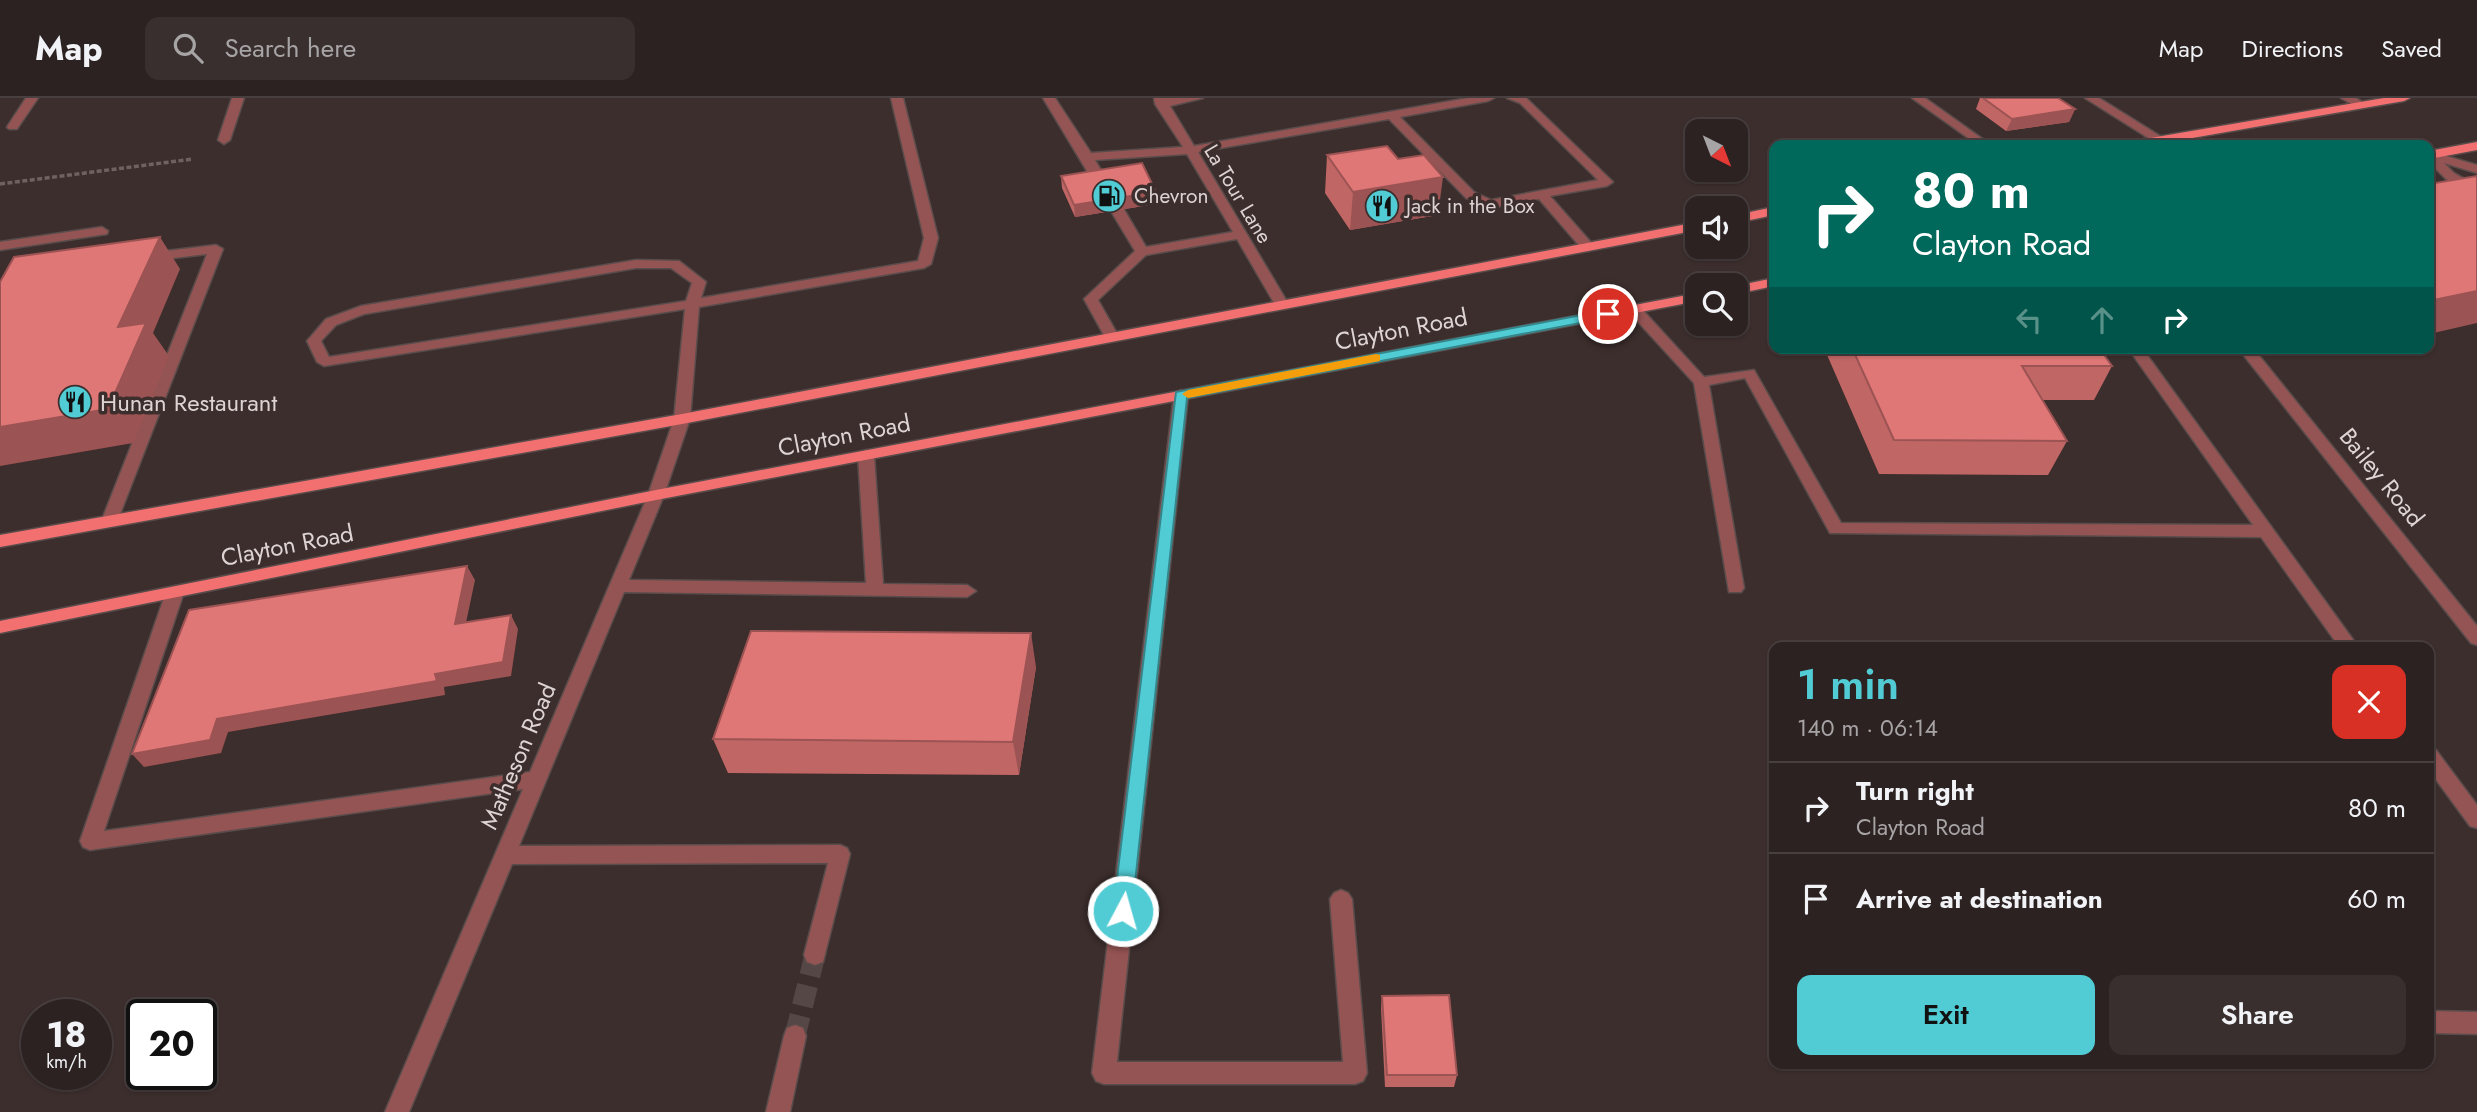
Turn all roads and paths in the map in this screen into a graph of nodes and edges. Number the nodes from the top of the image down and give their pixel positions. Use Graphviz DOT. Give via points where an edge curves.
graph roads {
  1 [pos="32,98"];
  2 [pos="238,98"];
  3 [pos="897,98"];
  4 [pos="1049,98"];
  5 [pos="1197,98"];
  6 [pos="1488,98"];
  7 [pos="1513,98"];
  8 [pos="1919,98"];
  9 [pos="2091,98"];
  10 [pos="2347,98"];
  11 [pos="2404,98"];
  12 [pos="1160,101"];
  13 [pos="2361,105"];
  14 [pos="1393,116"];
  15 [pos="13,127"];
  16 [pos="224,140"];
  17 [pos="1978,140"];
  18 [pos="2160,140"];
  19 [pos="2168,140"];
  20 [pos="2477,146"];
  21 [pos="1189,150"];
  22 [pos="2434,154"];
  23 [pos="2434,156"];
  24 [pos="197,158"];
  25 [pos="1087,158"];
  26 [pos="2434,160"];
  27 [pos="2477,169"];
  28 [pos="0,184"];
  29 [pos="2477,191"];
  30 [pos="1543,196"];
  31 [pos="1769,212"];
  32 [pos="1748,216"];
  33 [pos="1685,228"];
  34 [pos="102,231"];
  35 [pos="1240,235"];
  36 [pos="0,246"];
  37 [pos="1588,247"];
  38 [pos="1142,252"];
  39 [pos="135,259"];
  40 [pos="1769,283"];
  41 [pos="1748,287"];
  42 [pos="1685,299"];
  43 [pos="692,304"];
  44 [pos="1282,305"];
  45 [pos="1634,309"];
  46 [pos="1112,337"];
  47 [pos="2139,354"];
  48 [pos="2250,354"];
  49 [pos="1701,382"];
  50 [pos="1181,395"];
  51 [pos="682,419"];
  52 [pos="866,455"];
  53 [pos="656,495"];
  54 [pos="109,522"];
  55 [pos="2266,531"];
  56 [pos="0,541"];
  57 [pos="618,586"];
  58 [pos="876,588"];
  59 [pos="1735,588"];
  60 [pos="967,591"];
  61 [pos="175,592"];
  62 [pos="0,627"];
  63 [pos="2477,638"];
  64 [pos="2346,642"];
  65 [pos="2434,762"];
  66 [pos="537,779"];
  67 [pos="2477,820"];
  68 [pos="505,855"];
  69 [pos="1341,899"];
  70 [pos="815,955"];
  71 [pos="2434,1022"];
  72 [pos="2477,1023"];
  73 [pos="796,1036"];
  74 [pos="397,1112"];
  75 [pos="778,1112"];
  1 -- 15 [label="street"];
  2 -- 16 [label="street"];
  3 -- 43 [label="street" via="930,238 924,264"];
  4 -- 25 [label="street"];
  5 -- 12 [label="street"];
  6 -- 14 [label="street"];
  7 -- 30 [label="street" via="1524,101 1607,182"];
  8 -- 17 [label="street"];
  9 -- 18 [label="street"];
  10 -- 13 [label="street"];
  11 -- 13 [label="main road"];
  12 -- 21 [label="street, La Tour Lane"];
  13 -- 19 [label="main road"];
  14 -- 21 [label="street"];
  14 -- 30 [label="street" via="1470,195 1490,204"];
  20 -- 22 [label="main road"];
  21 -- 25 [label="street"];
  21 -- 35 [label="street, La Tour Lane"];
  23 -- 27 [label="street"];
  24 -- 28 [label="path"];
  25 -- 38 [label="street"];
  26 -- 29 [label="street" via="2450,176"];
  30 -- 37 [label="street"];
  31 -- 32 [label="main road"];
  33 -- 37 [label="main road, Clayton Road"];
  34 -- 36 [label="street"];
  35 -- 38 [label="street"];
  35 -- 44 [label="street, La Tour Lane"];
  37 -- 44 [label="main road, Clayton Road"];
  38 -- 46 [label="street" via="1091,299"];
  39 -- 54 [label="street" via="216,249"];
  40 -- 41 [label="main road"];
  42 -- 45 [label="main road, Clayton Road"];
  43 -- 43 [label="street" via="699,282 674,264 636,264 362,310 331,322 314,341 324,362"];
  43 -- 51 [label="street, Matheson Road"];
  44 -- 46 [label="main road, Clayton Road"];
  45 -- 49 [label="street"];
  45 -- 50 [label="main road, Clayton Road"];
  46 -- 51 [label="main road, Clayton Road"];
  47 -- 55 [label="street"];
  48 -- 63 [label="street, Bailey Road"];
  49 -- 55 [label="street" via="1749,373 1836,529"];
  49 -- 59 [label="street"];
  50 -- 52 [label="main road, Clayton Road"];
  50 -- 69 [label="street" via="1104,1073 1355,1073"];
  51 -- 53 [label="street, Matheson Road"];
  51 -- 54 [label="main road, Clayton Road"];
  52 -- 53 [label="main road, Clayton Road"];
  52 -- 58 [label="street"];
  53 -- 57 [label="street, Matheson Road"];
  53 -- 61 [label="main road, Clayton Road"];
  54 -- 56 [label="main road, Clayton Road"];
  55 -- 64 [label="street"];
  57 -- 58 [label="street"];
  57 -- 66 [label="street, Matheson Road"];
  58 -- 60 [label="street"];
  61 -- 62 [label="main road, Clayton Road"];
  61 -- 66 [label="street" via="90,841"];
  65 -- 67 [label="street"];
  66 -- 68 [label="street, Matheson Road"];
  68 -- 70 [label="street" via="840,854"];
  68 -- 74 [label="street, Matheson Road"];
  71 -- 72 [label="street"];
  73 -- 75 [label="street"];
}
